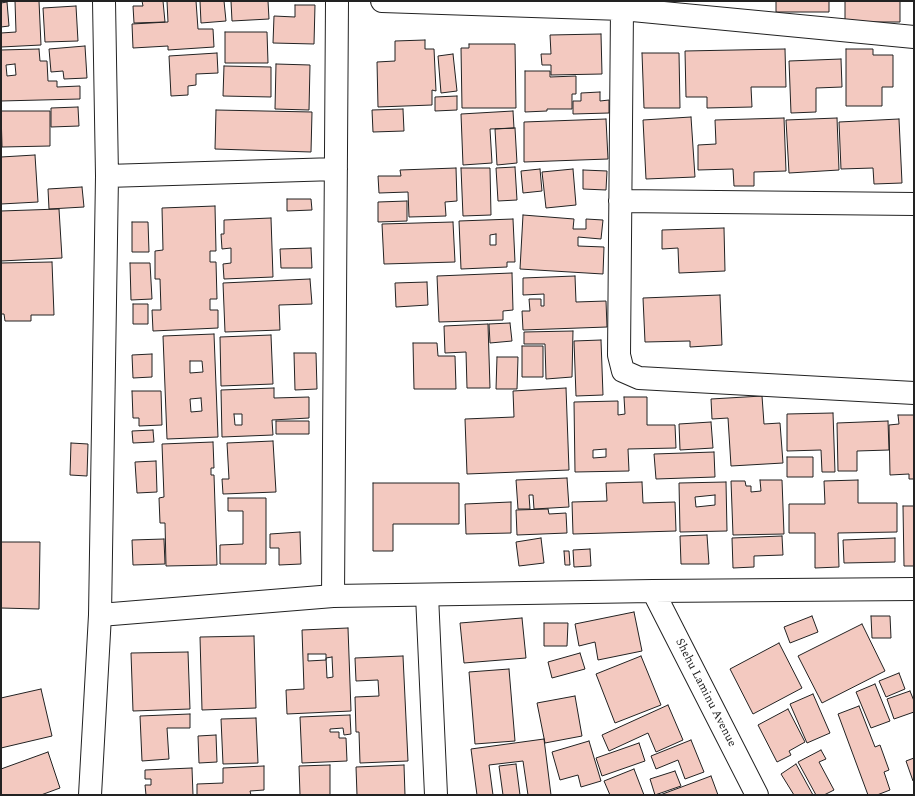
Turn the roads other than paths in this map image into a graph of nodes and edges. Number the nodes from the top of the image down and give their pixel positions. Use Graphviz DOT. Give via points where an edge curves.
graph roads {
  1 [pos="104,1"];
  2 [pos="337,1"];
  3 [pos="382,1"];
  4 [pos="622,9"];
  5 [pos="724,10"];
  6 [pos="914,37"];
  7 [pos="336,169"];
  8 [pos="106,176"];
  9 [pos="620,201"];
  10 [pos="914,204"];
  11 [pos="914,393"];
  12 [pos="914,589"];
  13 [pos="653,591"];
  14 [pos="427,595"];
  15 [pos="333,596"];
  16 [pos="100,615"];
  17 [pos="90,795"];
  18 [pos="436,795"];
  19 [pos="757,795"];
  1 -- 8 [label="street"];
  2 -- 7 [label="street"];
  3 -- 4 [label="street"];
  4 -- 5 [label="street"];
  4 -- 9 [label="street"];
  5 -- 6 [label="street"];
  7 -- 8 [label="street"];
  7 -- 15 [label="street"];
  8 -- 16 [label="street"];
  9 -- 10 [label="street"];
  9 -- 11 [label="street" via="618,355 624,371 640,378"];
  12 -- 13 [label="street"];
  13 -- 14 [label="street"];
  13 -- 19 [label="street, Shehu Laminu Avenue"];
  14 -- 15 [label="street"];
  14 -- 18 [label="street"];
  15 -- 16 [label="street"];
  16 -- 17 [label="street"];
}
